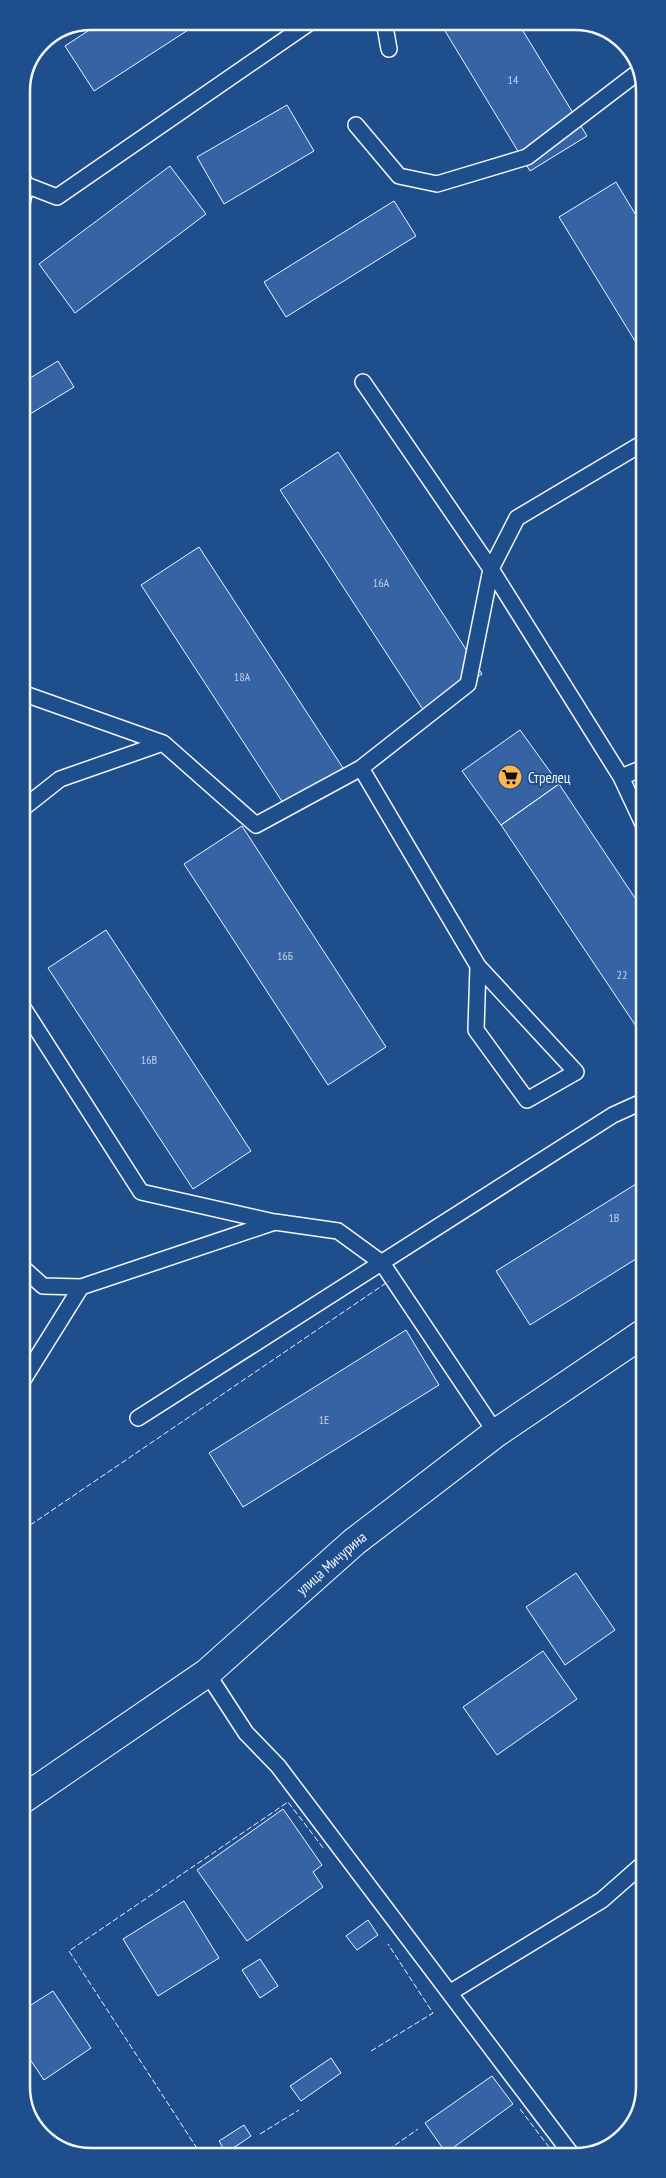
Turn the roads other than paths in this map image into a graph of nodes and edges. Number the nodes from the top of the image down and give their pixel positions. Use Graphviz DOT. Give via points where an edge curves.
graph roads {
  1 [pos="299,30"];
  2 [pos="386,30"];
  3 [pos="389,49"];
  4 [pos="634,75"];
  5 [pos="356,124"];
  6 [pos="30,183"];
  7 [pos="362,382"];
  8 [pos="636,447"];
  9 [pos="491,569"];
  10 [pos="30,695"];
  11 [pos="163,743"];
  12 [pos="361,768"];
  13 [pos="636,771"];
  14 [pos="622,777"];
  15 [pos="30,803"];
  16 [pos="636,808"];
  17 [pos="478,966"];
  18 [pos="30,1018"];
  19 [pos="636,1105"];
  20 [pos="275,1222"];
  21 [pos="382,1263"];
  22 [pos="30,1275"];
  23 [pos="81,1287"];
  24 [pos="636,1338"];
  25 [pos="30,1369"];
  26 [pos="138,1418"];
  27 [pos="496,1433"];
  28 [pos="206,1673"];
  29 [pos="30,1794"];
  30 [pos="636,1869"];
  31 [pos="451,1992"];
  32 [pos="568,2148"];
  1 -- 6 [label="lane" via="57,197"];
  2 -- 3 [label="lane"];
  4 -- 5 [label="lane" via="527,157 437,184 399,176"];
  7 -- 9 [label="lane"];
  8 -- 9 [label="lane" via="517,518"];
  9 -- 12 [label="lane" via="468,684"];
  9 -- 14 [label="lane"];
  10 -- 11 [label="lane"];
  11 -- 12 [label="lane" via="256,825"];
  11 -- 15 [label="lane" via="60,779"];
  12 -- 17 [label="lane"];
  13 -- 14 [label="lane"];
  14 -- 16 [label="lane"];
  17 -- 17 [label="lane" via="476,1030 528,1100 576,1072"];
  18 -- 20 [label="lane" via="142,1192"];
  19 -- 21 [label="lane" via="613,1116"];
  20 -- 21 [label="lane" via="338,1231"];
  20 -- 23 [label="lane"];
  21 -- 26 [label="lane"];
  21 -- 27 [label="lane"];
  22 -- 23 [label="lane" via="42,1286"];
  23 -- 25 [label="lane"];
  24 -- 27 [label="street, улица Мичурина"];
  27 -- 28 [label="street, улица Мичурина" via="354,1542"];
  28 -- 29 [label="street, улица Мичурина"];
  28 -- 31 [label="lane" via="246,1734 278,1766"];
  30 -- 31 [label="lane" via="602,1900"];
  31 -- 32 [label="lane"];
}
